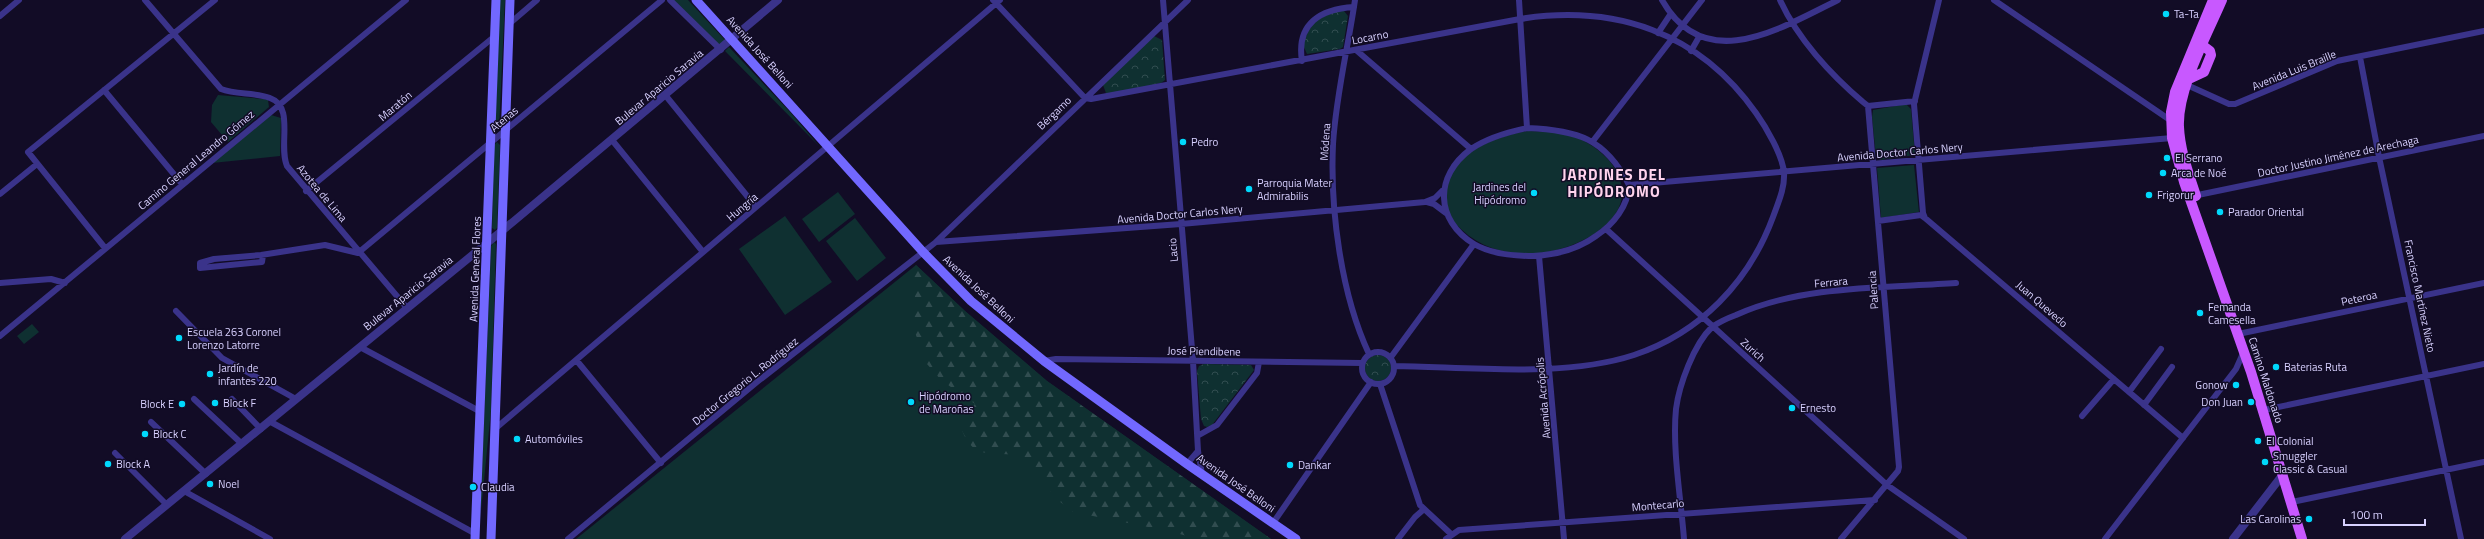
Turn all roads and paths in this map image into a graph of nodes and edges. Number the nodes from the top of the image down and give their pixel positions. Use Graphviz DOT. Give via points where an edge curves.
graph roads {
  1 [pos="19,0"];
  2 [pos="145,0"];
  3 [pos="215,0"];
  4 [pos="406,0"];
  5 [pos="496,0"];
  6 [pos="510,0"];
  7 [pos="537,0"];
  8 [pos="662,0"];
  9 [pos="670,0"];
  10 [pos="696,0"];
  11 [pos="778,0"];
  12 [pos="1163,0"];
  13 [pos="1188,0"];
  14 [pos="1356,0"];
  15 [pos="1519,0"];
  16 [pos="1662,0"];
  17 [pos="1702,0"];
  18 [pos="1780,0"];
  19 [pos="1838,0"];
  20 [pos="1939,0"];
  21 [pos="1994,0"];
  22 [pos="2213,0"];
  23 [pos="2222,0"];
  24 [pos="997,1"];
  25 [pos="1354,7"];
  26 [pos="1670,15"];
  27 [pos="0,16"];
  28 [pos="1520,19"];
  29 [pos="1165,22"];
  30 [pos="1792,23"];
  31 [pos="509,24"];
  32 [pos="1682,26"];
  33 [pos="2484,31"];
  34 [pos="172,33"];
  35 [pos="1658,33"];
  36 [pos="495,36"];
  37 [pos="1700,37"];
  38 [pos="732,40"];
  39 [pos="1672,40"];
  40 [pos="2199,43"];
  41 [pos="721,50"];
  42 [pos="1356,50"];
  43 [pos="1691,51"];
  44 [pos="1345,52"];
  45 [pos="2360,57"];
  46 [pos="1302,61"];
  47 [pos="2188,82"];
  48 [pos="1171,85"];
  49 [pos="104,90"];
  50 [pos="666,96"];
  51 [pos="1085,98"];
  52 [pos="1915,101"];
  53 [pos="279,104"];
  54 [pos="1868,106"];
  55 [pos="2170,120"];
  56 [pos="1527,128"];
  57 [pos="505,131"];
  58 [pos="2484,136"];
  59 [pos="2172,138"];
  60 [pos="612,140"];
  61 [pos="1593,141"];
  62 [pos="491,143"];
  63 [pos="828,147"];
  64 [pos="1471,149"];
  65 [pos="2379,157"];
  66 [pos="1919,161"];
  67 [pos="37,164"];
  68 [pos="1873,164"];
  69 [pos="1784,172"];
  70 [pos="182,184"];
  71 [pos="1629,184"];
  72 [pos="1443,190"];
  73 [pos="306,192"];
  74 [pos="0,194"];
  75 [pos="2192,196"];
  76 [pos="1425,202"];
  77 [pos="756,207"];
  78 [pos="1334,210"];
  79 [pos="1448,215"];
  80 [pos="1925,218"];
  81 [pos="1878,221"];
  82 [pos="1181,224"];
  83 [pos="1606,229"];
  84 [pos="501,231"];
  85 [pos="488,241"];
  86 [pos="936,242"];
  87 [pos="1474,244"];
  88 [pos="105,248"];
  89 [pos="703,252"];
  90 [pos="923,252"];
  91 [pos="358,253"];
  92 [pos="263,255"];
  93 [pos="1539,256"];
  94 [pos="65,282"];
  95 [pos="0,283"];
  96 [pos="1956,283"];
  97 [pos="2484,283"];
  98 [pos="1883,288"];
  99 [pos="2410,298"];
  100 [pos="407,308"];
  101 [pos="176,311"];
  102 [pos="1702,318"];
  103 [pos="1713,327"];
  104 [pos="2238,334"];
  105 [pos="0,336"];
  106 [pos="360,347"];
  107 [pos="2161,349"];
  108 [pos="2244,351"];
  109 [pos="1369,354"];
  110 [pos="1391,357"];
  111 [pos="577,361"];
  112 [pos="1044,361"];
  113 [pos="1193,361"];
  114 [pos="1259,362"];
  115 [pos="1362,363"];
  116 [pos="2484,364"];
  117 [pos="1394,366"];
  118 [pos="1550,367"];
  119 [pos="2172,367"];
  120 [pos="2236,369"];
  121 [pos="2251,372"];
  122 [pos="2428,376"];
  123 [pos="2114,379"];
  124 [pos="1371,382"];
  125 [pos="1380,384"];
  126 [pos="2129,392"];
  127 [pos="194,399"];
  128 [pos="232,399"];
  129 [pos="296,399"];
  130 [pos="2144,405"];
  131 [pos="2264,410"];
  132 [pos="481,412"];
  133 [pos="2082,416"];
  134 [pos="151,422"];
  135 [pos="269,422"];
  136 [pos="496,428"];
  137 [pos="260,429"];
  138 [pos="1199,436"];
  139 [pos="2183,438"];
  140 [pos="242,444"];
  141 [pos="1198,450"];
  142 [pos="115,453"];
  143 [pos="2484,462"];
  144 [pos="661,463"];
  145 [pos="1188,464"];
  146 [pos="2447,470"];
  147 [pos="2284,473"];
  148 [pos="206,474"];
  149 [pos="1202,474"];
  150 [pos="1887,485"];
  151 [pos="184,491"];
  152 [pos="1875,500"];
  153 [pos="2292,502"];
  154 [pos="167,505"];
  155 [pos="1423,510"];
  156 [pos="1682,513"];
  157 [pos="1273,523"];
  158 [pos="1563,523"];
  159 [pos="475,536"];
  160 [pos="1449,537"];
  161 [pos="125,539"];
  162 [pos="270,539"];
  163 [pos="491,539"];
  164 [pos="568,539"];
  165 [pos="1296,539"];
  166 [pos="1398,539"];
  167 [pos="1564,539"];
  168 [pos="1684,539"];
  169 [pos="1841,539"];
  170 [pos="1964,539"];
  171 [pos="2105,539"];
  172 [pos="2233,539"];
  173 [pos="2302,539"];
  174 [pos="2461,539"];
  1 -- 27 [label="street"];
  2 -- 34 [label="street"];
  3 -- 34 [label="street"];
  4 -- 53 [label="street, Camino General Leandro Gómez"];
  5 -- 36 [label="main road, Avenida General Flores"];
  6 -- 31 [label="main road"];
  7 -- 31 [label="street"];
  8 -- 57 [label="street, Atenas"];
  9 -- 41 [label="street"];
  10 -- 38 [label="main road, Avenida José Belloni"];
  11 -- 38 [label="street, Bulevar Aparicio Saravia"];
  12 -- 29 [label="street, Lacio"];
  13 -- 29 [label="street, Bérgamo"];
  14 -- 25 [label="street, Módena"];
  15 -- 28 [label="street"];
  16 -- 26 [label="street"];
  17 -- 32 [label="street"];
  18 -- 30 [label="street"];
  19 -- 30 [label="street"];
  20 -- 52 [label="street"];
  21 -- 55 [label="street"];
  22 -- 40 [label="main road, Camino Maldonado"];
  23 -- 40 [label="main road, Camino Maldonado"];
  24 -- 51 [label="street"];
  24 -- 63 [label="street, Hungría"];
  25 -- 44 [label="street, Módena"];
  25 -- 46 [label="street" via="1329,10 1311,21 1302,40"];
  26 -- 32 [label="street"];
  26 -- 35 [label="street"];
  28 -- 35 [label="street, Locarno" via="1564,13 1590,14 1632,22"];
  28 -- 42 [label="street, Locarno"];
  28 -- 56 [label="street"];
  29 -- 48 [label="street, Lacio"];
  29 -- 51 [label="street, Bérgamo"];
  30 -- 37 [label="street" via="1772,33 1736,41"];
  30 -- 54 [label="street" via="1822,60"];
  31 -- 57 [label="main road"];
  32 -- 37 [label="street"];
  32 -- 39 [label="street"];
  33 -- 45 [label="street, Avenida Luis Braille"];
  34 -- 49 [label="street"];
  34 -- 53 [label="street" via="221,89 269,97"];
  35 -- 39 [label="street, Locarno"];
  36 -- 62 [label="main road, Avenida General Flores"];
  36 -- 73 [label="street, Maratón"];
  37 -- 43 [label="street"];
  38 -- 41 [label="street, Bulevar Aparicio Saravia"];
  38 -- 63 [label="main road, Avenida José Belloni"];
  39 -- 43 [label="street, Locarno"];
  39 -- 61 [label="street"];
  40 -- 47 [label="main road" via="2211,53 2201,75"];
  40 -- 55 [label="main road, Camino Maldonado" via="2175,92"];
  41 -- 50 [label="street, Bulevar Aparicio Saravia"];
  42 -- 44 [label="street, Locarno"];
  42 -- 64 [label="street"];
  43 -- 69 [label="street, Locarno" via="1726,77 1748,101 1763,122"];
  44 -- 46 [label="street, Locarno"];
  44 -- 78 [label="street, Módena" via="1333,143"];
  45 -- 47 [label="street, Avenida Luis Braille" via="2337,61 2235,104 2229,104"];
  45 -- 65 [label="street, Francisco Martínez Nieto"];
  46 -- 48 [label="street, Locarno"];
  47 -- 75 [label="main road, Camino Maldonado" via="2181,106 2179,127 2182,154"];
  48 -- 51 [label="street, Locarno"];
  48 -- 82 [label="street, Lacio"];
  49 -- 67 [label="street" via="28,152"];
  49 -- 70 [label="street"];
  50 -- 60 [label="street, Bulevar Aparicio Saravia"];
  50 -- 77 [label="street"];
  51 -- 86 [label="street, Bérgamo"];
  52 -- 54 [label="street"];
  52 -- 66 [label="street"];
  53 -- 70 [label="street, Camino General Leandro Gómez"];
  53 -- 73 [label="street, Azotea de Lima" via="285,116 282,146 284,161"];
  54 -- 68 [label="street, Palencia"];
  55 -- 59 [label="main road, Camino Maldonado"];
  56 -- 61 [label="street" via="1565,131"];
  56 -- 64 [label="street" via="1498,136"];
  57 -- 62 [label="street, Atenas"];
  57 -- 84 [label="main road"];
  58 -- 65 [label="street, Doctor Justino Jiménez de Arechaga"];
  59 -- 66 [label="street, Avenida Doctor Carlos Nery"];
  59 -- 75 [label="main road, Camino Maldonado"];
  60 -- 84 [label="street, Bulevar Aparicio Saravia"];
  60 -- 89 [label="street"];
  61 -- 71 [label="street" via="1616,162"];
  62 -- 85 [label="main road, Avenida General Flores"];
  62 -- 91 [label="street, Atenas"];
  63 -- 77 [label="street, Hungría"];
  63 -- 90 [label="main road, Avenida José Belloni"];
  64 -- 72 [label="street" via="1450,171"];
  65 -- 75 [label="street, Doctor Justino Jiménez de Arechaga"];
  65 -- 99 [label="street, Francisco Martínez Nieto"];
  66 -- 68 [label="street, Avenida Doctor Carlos Nery"];
  66 -- 80 [label="street"];
  67 -- 74 [label="street"];
  67 -- 88 [label="street"];
  68 -- 69 [label="street, Avenida Doctor Carlos Nery"];
  68 -- 81 [label="street, Palencia"];
  69 -- 71 [label="street, Avenida Doctor Carlos Nery"];
  69 -- 102 [label="street" via="1781,195 1756,255 1730,290"];
  70 -- 88 [label="street, Camino General Leandro Gómez"];
  71 -- 83 [label="street" via="1624,206"];
  72 -- 76 [label="street, Avenida Doctor Carlos Nery" via="1435,198"];
  72 -- 79 [label="street"];
  73 -- 91 [label="street, Azotea de Lima"];
  75 -- 104 [label="main road, Camino Maldonado" via="2214,270 2219,276"];
  76 -- 78 [label="street, Avenida Doctor Carlos Nery"];
  76 -- 79 [label="street" via="1434,204"];
  77 -- 89 [label="street, Hungría"];
  78 -- 82 [label="street, Avenida Doctor Carlos Nery"];
  78 -- 109 [label="street, Módena" via="1352,304"];
  79 -- 87 [label="street"];
  80 -- 81 [label="street" via="1921,215"];
  80 -- 123 [label="street, Juan Quevedo"];
  81 -- 98 [label="street, Palencia"];
  82 -- 86 [label="street, Avenida Doctor Carlos Nery"];
  82 -- 113 [label="street, Lacio"];
  83 -- 93 [label="street" via="1578,247"];
  83 -- 102 [label="street, Zurich"];
  84 -- 85 [label="street, Bulevar Aparicio Saravia"];
  84 -- 136 [label="main road"];
  85 -- 100 [label="street, Bulevar Aparicio Saravia"];
  85 -- 132 [label="main road, Avenida General Flores"];
  86 -- 90 [label="street, Doctor Gregorio L. Rodríguez"];
  87 -- 93 [label="street" via="1510,255"];
  87 -- 110 [label="street"];
  88 -- 94 [label="street, Camino General Leandro Gómez"];
  89 -- 111 [label="street, Hungría"];
  90 -- 112 [label="main road, Avenida José Belloni" via="970,301"];
  90 -- 144 [label="street, Doctor Gregorio L. Rodríguez" via="757,382"];
  91 -- 92 [label="street" via="325,245"];
  91 -- 100 [label="street, Azotea de Lima"];
  92 -- 92 [label="street" via="210,260 200,263 200,268 262,262"];
  93 -- 118 [label="street, Avenida Acrópolis"];
  94 -- 95 [label="street" via="51,279"];
  94 -- 105 [label="street, Camino General Leandro Gómez"];
  96 -- 98 [label="street, Ferrara"];
  97 -- 99 [label="street, Peteroa"];
  98 -- 103 [label="street, Ferrara" via="1804,294 1774,300 1748,309"];
  98 -- 150 [label="street, Palencia" via="1898,471"];
  99 -- 104 [label="street, Peteroa"];
  99 -- 122 [label="street, Francisco Martínez Nieto"];
  100 -- 106 [label="street, Bulevar Aparicio Saravia"];
  101 -- 129 [label="street" via="222,358"];
  102 -- 103 [label="street, Zurich"];
  102 -- 118 [label="street" via="1675,336 1635,354 1600,363"];
  103 -- 150 [label="street, Zurich"];
  103 -- 156 [label="street" via="1696,352 1679,394 1675,428"];
  104 -- 108 [label="main road, Camino Maldonado"];
  106 -- 129 [label="street, Bulevar Aparicio Saravia"];
  106 -- 132 [label="street"];
  107 -- 126 [label="street"];
  108 -- 120 [label="street"];
  108 -- 121 [label="main road, Camino Maldonado"];
  109 -- 110 [label="street" via="1381,352"];
  109 -- 115 [label="street"];
  110 -- 117 [label="street"];
  111 -- 136 [label="street, Hungría"];
  111 -- 144 [label="street"];
  112 -- 113 [label="street, José Piendibene"];
  112 -- 145 [label="main road, Avenida José Belloni"];
  113 -- 114 [label="street, José Piendibene"];
  113 -- 138 [label="street, Lacio"];
  114 -- 115 [label="street, José Piendibene"];
  114 -- 138 [label="street" via="1257,373 1217,425"];
  115 -- 124 [label="street" via="1363,374"];
  116 -- 122 [label="street"];
  117 -- 118 [label="street"];
  117 -- 125 [label="street" via="1391,378"];
  118 -- 158 [label="street, Avenida Acrópolis"];
  119 -- 130 [label="street"];
  120 -- 121 [label="street" via="2245,368"];
  120 -- 139 [label="street"];
  121 -- 131 [label="main road, Camino Maldonado"];
  122 -- 131 [label="street"];
  122 -- 146 [label="street, Francisco Martínez Nieto"];
  123 -- 126 [label="street, Juan Quevedo"];
  123 -- 133 [label="street"];
  124 -- 125 [label="street"];
  124 -- 157 [label="street"];
  125 -- 155 [label="street"];
  126 -- 130 [label="street, Juan Quevedo"];
  127 -- 140 [label="street"];
  128 -- 137 [label="street"];
  129 -- 135 [label="street, Bulevar Aparicio Saravia"];
  130 -- 139 [label="street, Juan Quevedo"];
  131 -- 147 [label="main road, Camino Maldonado"];
  132 -- 159 [label="main road, Avenida General Flores"];
  134 -- 148 [label="street"];
  135 -- 137 [label="street, Bulevar Aparicio Saravia"];
  135 -- 159 [label="street"];
  136 -- 163 [label="main road"];
  137 -- 140 [label="street, Bulevar Aparicio Saravia"];
  138 -- 141 [label="street, Lacio"];
  139 -- 171 [label="street"];
  140 -- 148 [label="street, Bulevar Aparicio Saravia"];
  141 -- 145 [label="street"];
  141 -- 149 [label="street, Lacio"];
  142 -- 154 [label="street"];
  143 -- 146 [label="street"];
  144 -- 164 [label="street, Doctor Gregorio L. Rodríguez"];
  145 -- 149 [label="main road, Avenida José Belloni"];
  146 -- 153 [label="street"];
  146 -- 174 [label="street, Francisco Martínez Nieto"];
  147 -- 153 [label="main road, Camino Maldonado"];
  147 -- 172 [label="street"];
  148 -- 151 [label="street, Bulevar Aparicio Saravia"];
  149 -- 157 [label="main road, Avenida José Belloni"];
  150 -- 152 [label="street"];
  150 -- 170 [label="street, Zurich"];
  151 -- 154 [label="street, Bulevar Aparicio Saravia"];
  151 -- 162 [label="street"];
  152 -- 156 [label="street, Montecarlo"];
  152 -- 169 [label="street"];
  153 -- 173 [label="main road, Camino Maldonado"];
  154 -- 161 [label="street, Bulevar Aparicio Saravia"];
  155 -- 160 [label="street" via="1440,522"];
  155 -- 166 [label="street"];
  156 -- 158 [label="street, Montecarlo"];
  156 -- 168 [label="street"];
  157 -- 165 [label="main road, Avenida José Belloni"];
  158 -- 160 [label="street, Montecarlo" via="1459,530"];
  158 -- 167 [label="street, Avenida Acrópolis"];
}
